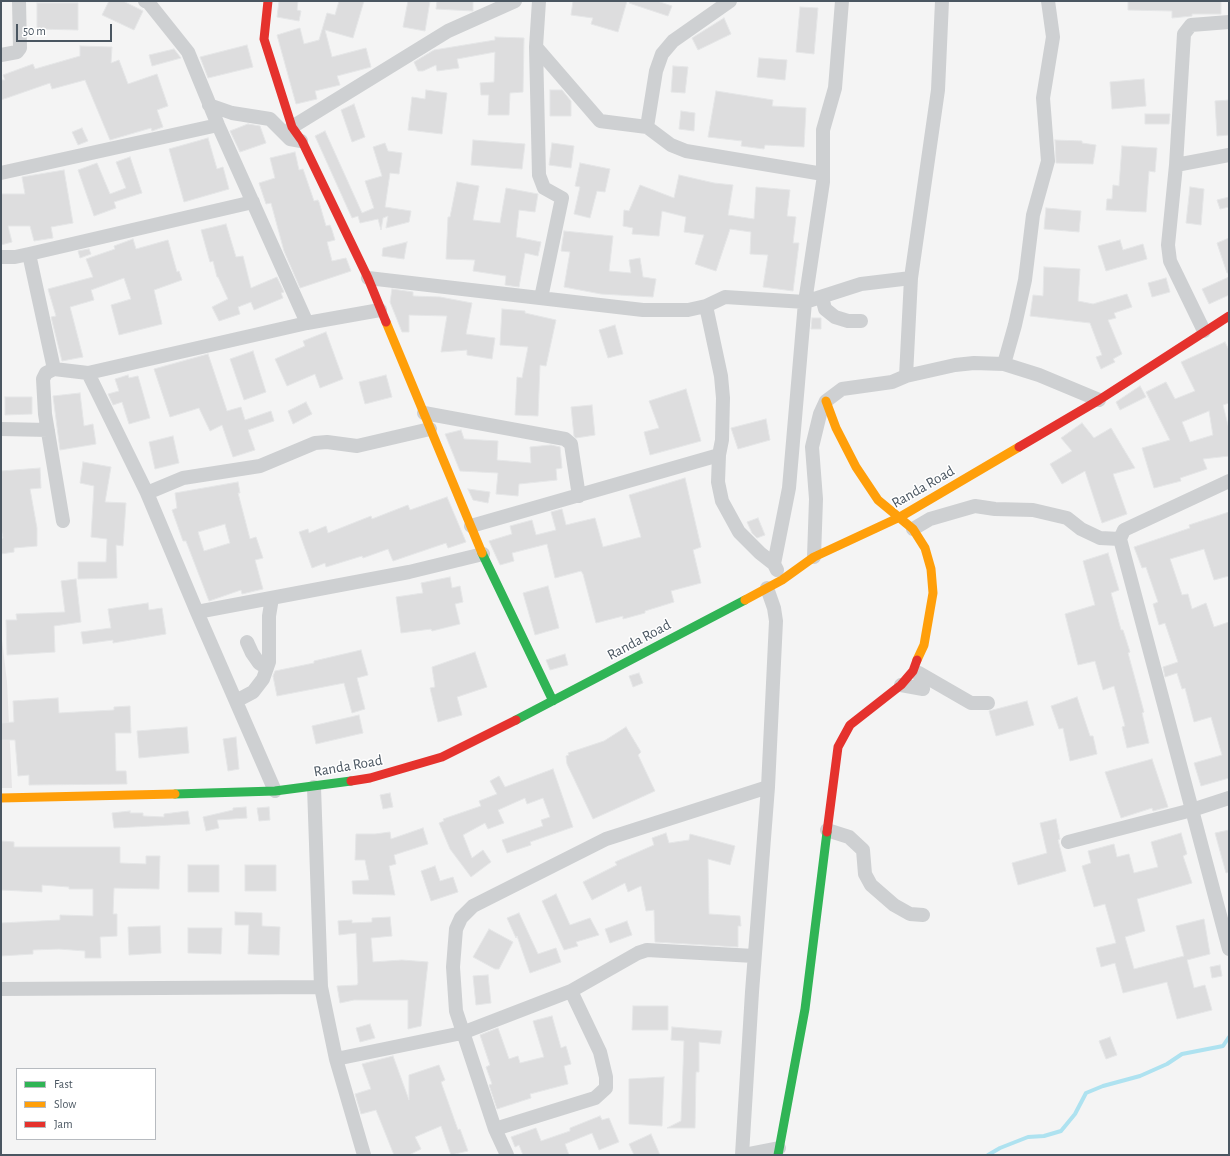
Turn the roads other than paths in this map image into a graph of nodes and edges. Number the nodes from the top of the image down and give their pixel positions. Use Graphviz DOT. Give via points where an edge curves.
graph roads {
  1 [pos="19,1"];
  2 [pos="145,1"];
  3 [pos="268,1"];
  4 [pos="516,1"];
  5 [pos="539,1"];
  6 [pos="730,1"];
  7 [pos="842,1"];
  8 [pos="942,1"];
  9 [pos="1048,1"];
  10 [pos="1229,22"];
  11 [pos="536,47"];
  12 [pos="1,55"];
  13 [pos="209,104"];
  14 [pos="218,125"];
  15 [pos="292,127"];
  16 [pos="647,127"];
  17 [pos="302,141"];
  18 [pos="1229,155"];
  19 [pos="1176,165"];
  20 [pos="1,173"];
  21 [pos="823,174"];
  22 [pos="253,202"];
  23 [pos="29,254"];
  24 [pos="1,257"];
  25 [pos="368,278"];
  26 [pos="911,278"];
  27 [pos="822,297"];
  28 [pos="541,298"];
  29 [pos="805,302"];
  30 [pos="706,306"];
  31 [pos="380,310"];
  32 [pos="1229,316"];
  33 [pos="861,321"];
  34 [pos="307,323"];
  35 [pos="1204,331"];
  36 [pos="1004,364"];
  37 [pos="54,369"];
  38 [pos="88,373"];
  39 [pos="906,376"];
  40 [pos="1099,400"];
  41 [pos="826,401"];
  42 [pos="424,413"];
  43 [pos="1,429"];
  44 [pos="430,429"];
  45 [pos="48,430"];
  46 [pos="718,455"];
  47 [pos="1229,481"];
  48 [pos="147,492"];
  49 [pos="579,496"];
  50 [pos="900,517"];
  51 [pos="62,521"];
  52 [pos="471,526"];
  53 [pos="913,529"];
  54 [pos="1120,538"];
  55 [pos="483,554"];
  56 [pos="814,557"];
  57 [pos="774,564"];
  58 [pos="782,580"];
  59 [pos="767,588"];
  60 [pos="272,598"];
  61 [pos="197,612"];
  62 [pos="247,642"];
  63 [pos="267,668"];
  64 [pos="901,685"];
  65 [pos="553,701"];
  66 [pos="236,702"];
  67 [pos="988,703"];
  68 [pos="314,787"];
  69 [pos="768,787"];
  70 [pos="275,791"];
  71 [pos="1,798"];
  72 [pos="1229,798"];
  73 [pos="1192,810"];
  74 [pos="827,830"];
  75 [pos="1068,842"];
  76 [pos="923,915"];
  77 [pos="1229,949"];
  78 [pos="754,956"];
  79 [pos="320,987"];
  80 [pos="1,989"];
  81 [pos="571,991"];
  82 [pos="462,1032"];
  83 [pos="336,1059"];
  84 [pos="495,1128"];
  85 [pos="778,1152"];
  86 [pos="364,1155"];
  87 [pos="507,1155"];
  88 [pos="742,1155"];
  1 -- 12 [label="street" via="20,48 17,52"];
  2 -- 13 [label="street" via="188,52"];
  3 -- 15 [label="street" via="264,39"];
  4 -- 15 [label="street" via="448,31"];
  5 -- 11 [label="street"];
  6 -- 16 [label="street" via="673,41 662,54 656,71"];
  7 -- 21 [label="street" via="835,88 823,130"];
  8 -- 26 [label="street" via="938,90"];
  9 -- 36 [label="street" via="1053,37 1043,98 1048,161 1032,215 1025,280 1016,325"];
  10 -- 19 [label="street" via="1191,25 1184,34"];
  11 -- 16 [label="street" via="600,121"];
  11 -- 28 [label="street" via="539,175 544,188 562,198"];
  13 -- 14 [label="street"];
  13 -- 17 [label="street" via="232,113 270,119 290,139"];
  14 -- 20 [label="street"];
  14 -- 22 [label="street"];
  15 -- 17 [label="street"];
  16 -- 21 [label="street" via="671,145 686,151"];
  17 -- 25 [label="street"];
  18 -- 19 [label="street"];
  19 -- 35 [label="street" via="1168,244 1170,261"];
  21 -- 29 [label="street"];
  22 -- 23 [label="street"];
  22 -- 34 [label="street"];
  23 -- 24 [label="street"];
  23 -- 37 [label="street"];
  25 -- 28 [label="street"];
  25 -- 31 [label="street"];
  26 -- 27 [label="street" via="861,284"];
  26 -- 39 [label="street"];
  27 -- 29 [label="street"];
  27 -- 33 [label="street" via="826,309 835,318"];
  28 -- 30 [label="street" via="643,310 688,310"];
  29 -- 30 [label="street" via="725,297"];
  29 -- 57 [label="street" via="789,488"];
  30 -- 46 [label="street" via="721,376 723,398 722,440"];
  31 -- 34 [label="street"];
  31 -- 42 [label="street"];
  32 -- 35 [label="street, Randa Road"];
  34 -- 38 [label="street"];
  35 -- 40 [label="street, Randa Road"];
  36 -- 39 [label="street" via="961,364"];
  36 -- 40 [label="street" via="1039,375"];
  37 -- 38 [label="street"];
  37 -- 45 [label="street" via="46,373 43,379"];
  38 -- 48 [label="street"];
  39 -- 41 [label="street" via="892,382 842,389"];
  40 -- 50 [label="street, Randa Road"];
  41 -- 50 [label="street" via="836,428 856,467 878,500"];
  41 -- 56 [label="street" via="812,447 816,499"];
  42 -- 44 [label="street"];
  42 -- 49 [label="street" via="565,439 571,444"];
  43 -- 45 [label="street"];
  44 -- 48 [label="street" via="357,446 315,443 272,463 183,478"];
  44 -- 52 [label="street"];
  45 -- 51 [label="street"];
  46 -- 49 [label="street"];
  46 -- 57 [label="street" via="718,482 728,514 739,532"];
  47 -- 54 [label="street" via="1124,530"];
  48 -- 61 [label="street"];
  49 -- 52 [label="street"];
  50 -- 53 [label="street"];
  50 -- 56 [label="street, Randa Road"];
  52 -- 55 [label="street"];
  53 -- 54 [label="street" via="930,519 975,506 1033,510 1067,518 1080,529 1100,538"];
  53 -- 64 [label="street" via="925,548 931,569 933,593 924,645 913,672"];
  54 -- 73 [label="street"];
  55 -- 60 [label="street" via="409,572"];
  55 -- 65 [label="street"];
  56 -- 58 [label="street, Randa Road"];
  57 -- 58 [label="street"];
  58 -- 59 [label="street, Randa Road"];
  59 -- 65 [label="street, Randa Road"];
  59 -- 69 [label="street" via="776,621"];
  60 -- 61 [label="street"];
  60 -- 63 [label="street"];
  61 -- 66 [label="street"];
  62 -- 63 [label="street" via="255,658"];
  63 -- 66 [label="street" via="254,692"];
  64 -- 67 [label="street" via="923,690 919,673 971,703"];
  64 -- 74 [label="street" via="850,726 843,736 838,747"];
  65 -- 68 [label="street, Randa Road" via="442,757 370,778"];
  66 -- 70 [label="street"];
  68 -- 70 [label="street, Randa Road"];
  68 -- 79 [label="street"];
  69 -- 78 [label="street"];
  69 -- 82 [label="street" via="606,839 472,906 461,918 456,929 453,989"];
  70 -- 71 [label="street, Randa Road"];
  72 -- 73 [label="street"];
  73 -- 75 [label="street"];
  73 -- 77 [label="street"];
  74 -- 76 [label="street" via="849,837 863,850 865,874 871,885 894,905 910,914"];
  74 -- 85 [label="street" via="805,1010"];
  78 -- 81 [label="street" via="647,950"];
  78 -- 88 [label="street"];
  79 -- 80 [label="street"];
  79 -- 83 [label="street"];
  81 -- 82 [label="street"];
  81 -- 84 [label="street" via="600,1052 606,1088 596,1098"];
  82 -- 83 [label="street"];
  82 -- 84 [label="street"];
  83 -- 86 [label="street"];
  84 -- 87 [label="street"];
  85 -- 88 [label="street"];
}
